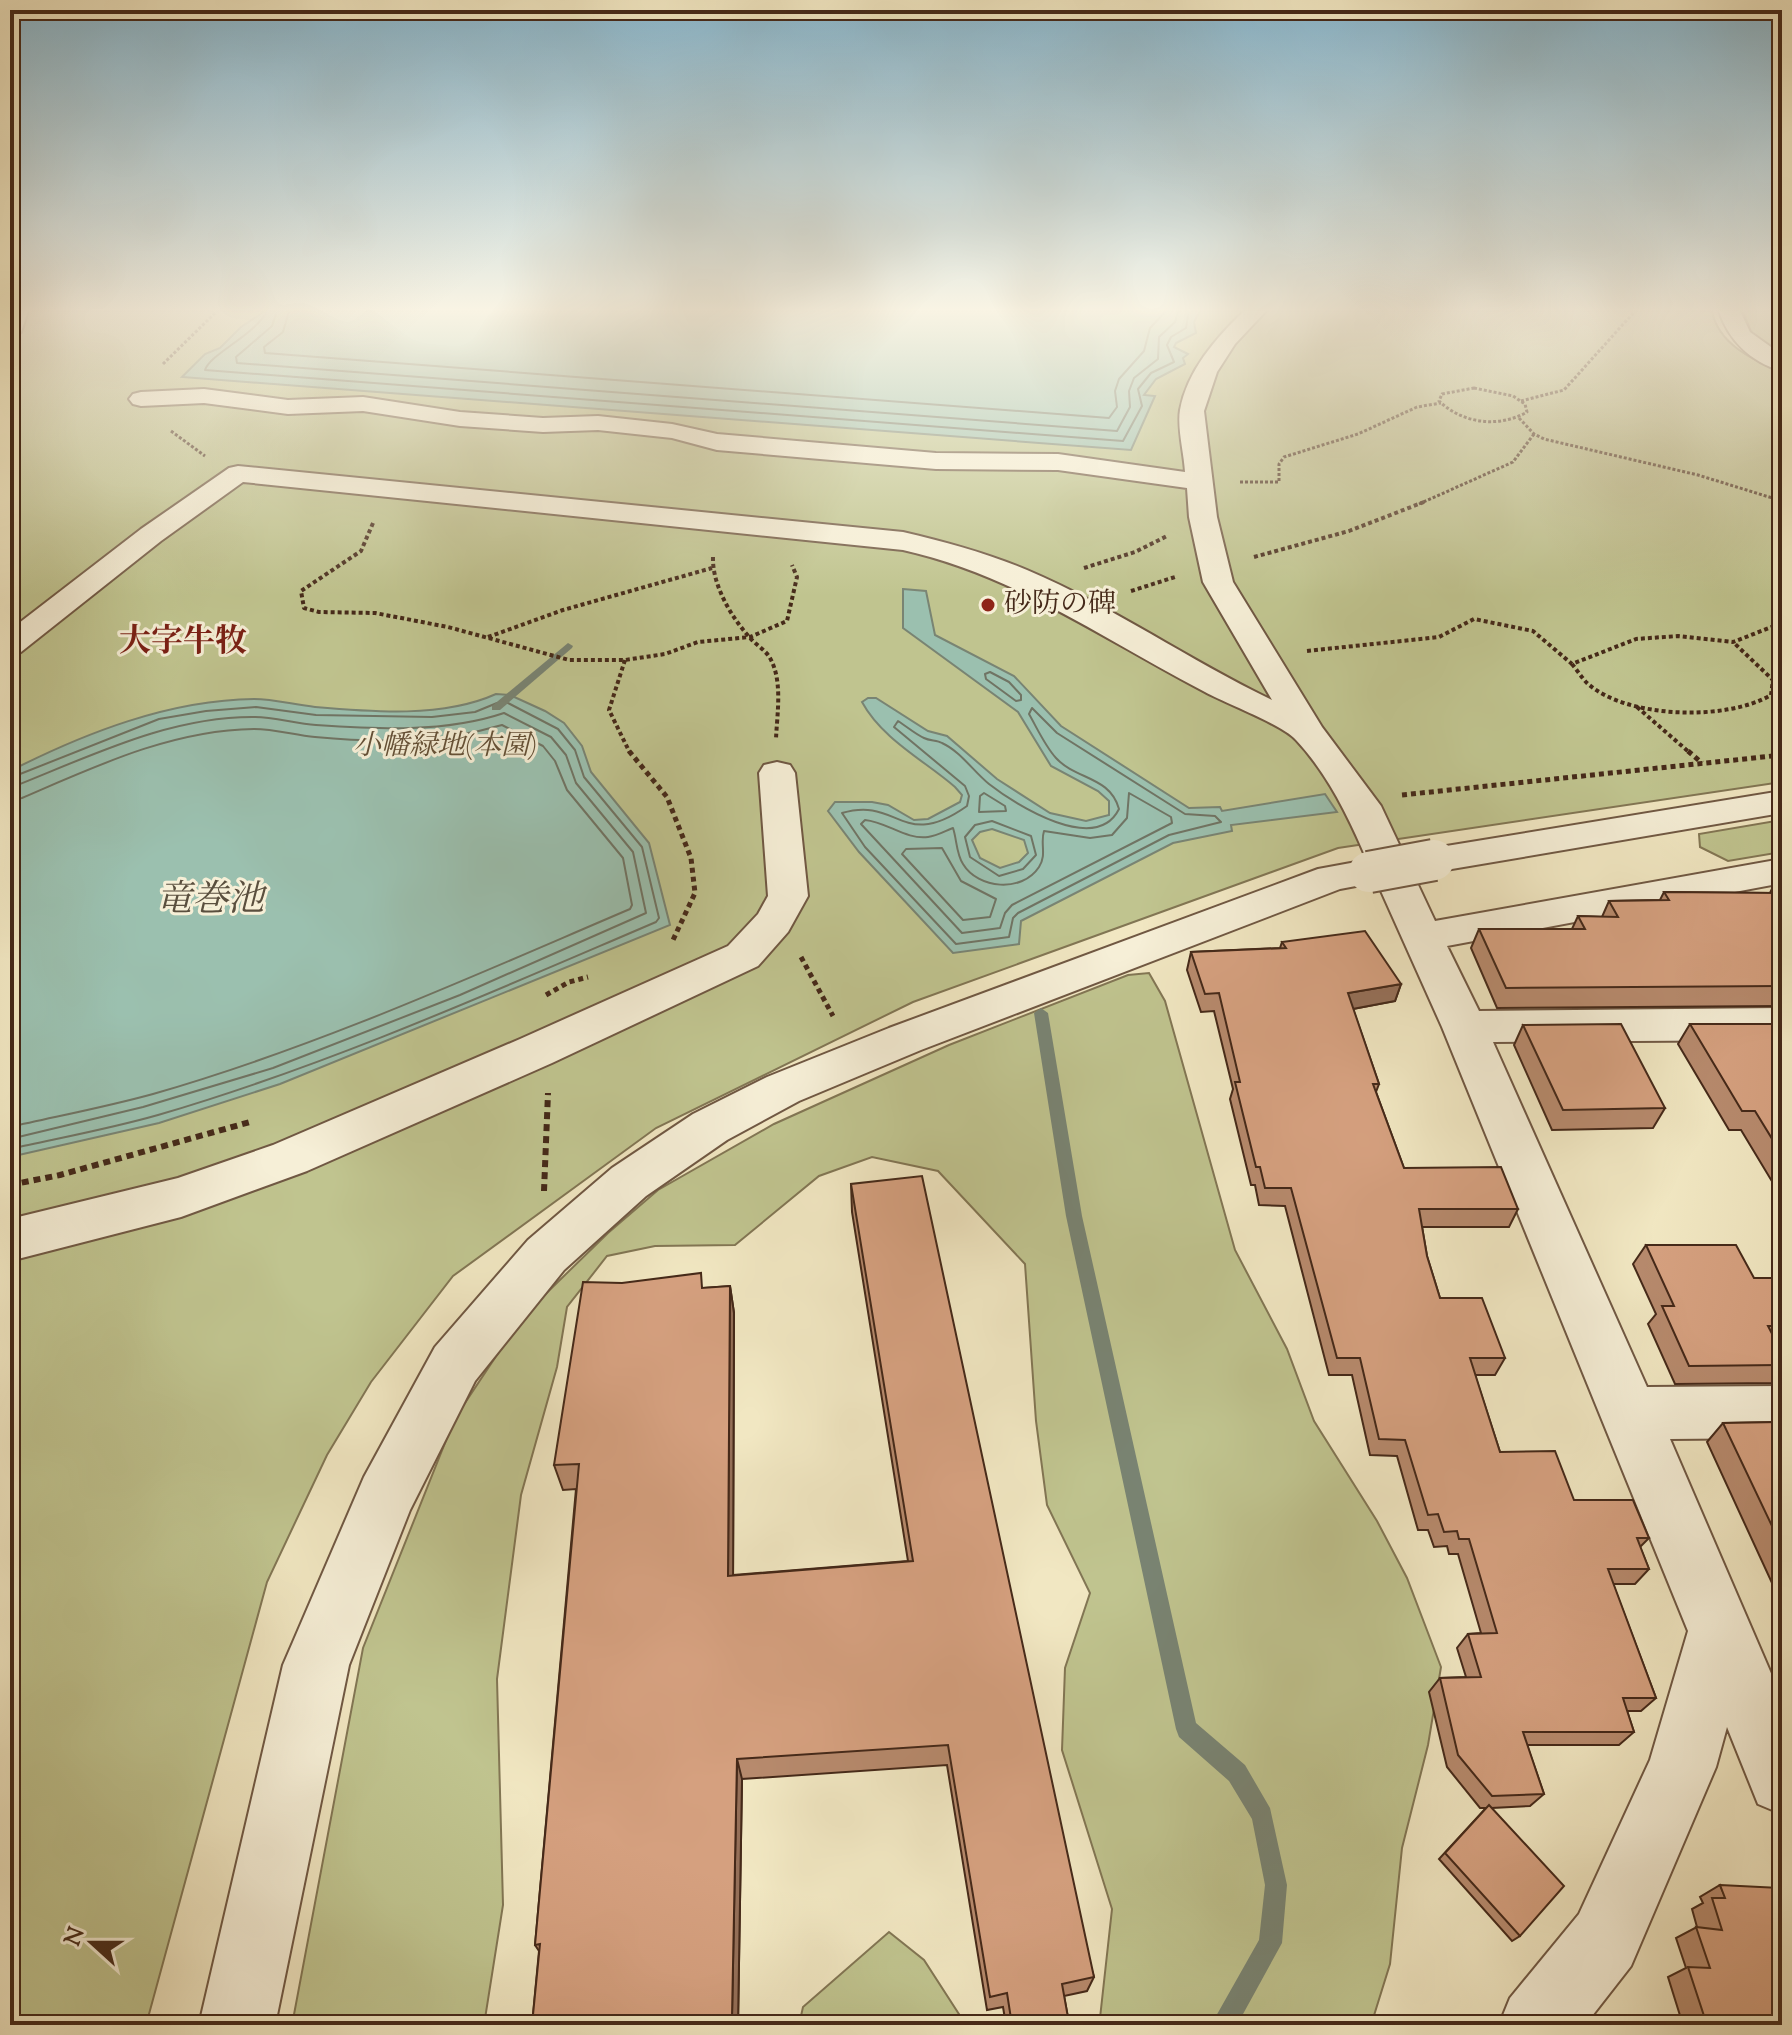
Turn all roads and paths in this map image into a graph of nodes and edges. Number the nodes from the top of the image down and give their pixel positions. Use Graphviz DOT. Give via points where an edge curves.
graph roads {
  1 [pos="280,406"];
  2 [pos="314,406"];
  3 [pos="376,406"];
  4 [pos="1194,406"];
  5 [pos="1423,406"];
  6 [pos="1446,406"];
  7 [pos="1524,406"];
  8 [pos="1519,418"];
  9 [pos="1534,434"];
  10 [pos="1199,481"];
  11 [pos="421,492"];
  12 [pos="1782,501"];
  13 [pos="1203,517"];
  14 [pos="761,527"];
  15 [pos="815,533"];
  16 [pos="712,568"];
  17 [pos="1215,568"];
  18 [pos="1020,576"];
  19 [pos="1083,608"];
  20 [pos="1782,623"];
  21 [pos="487,637"];
  22 [pos="750,637"];
  23 [pos="1733,642"];
  24 [pos="10,645"];
  25 [pos="1261,656"];
  26 [pos="625,660"];
  27 [pos="1572,664"];
  28 [pos="1637,706"];
  29 [pos="1307,730"];
  30 [pos="1782,755"];
  31 [pos="1702,763"];
  32 [pos="777,773"];
  33 [pos="1357,799"];
  34 [pos="1782,802"];
  35 [pos="1782,871"];
  36 [pos="774,922"];
  37 [pos="1422,937"];
  38 [pos="671,944"];
  39 [pos="598,974"];
  40 [pos="533,1003"];
  41 [pos="833,1016"];
  42 [pos="1782,1024"];
  43 [pos="1464,1027"];
  44 [pos="551,1045"];
  45 [pos="258,1119"];
  46 [pos="10,1185"];
  47 [pos="544,1200"];
  48 [pos="10,1240"];
  49 [pos="1782,1412"];
  50 [pos="1630,1413"];
  51 [pos="1719,1634"];
  52 [pos="1782,1780"];
  53 [pos="237,2025"];
  54 [pos="1537,2025"];
  1 -- 2 [label="street"];
  3 -- 10 [label="street" via="460,419 598,423 717,442 936,461 1058,462"];
  4 -- 10 [label="street"];
  5 -- 10 [label="path" via="1284,457 1279,482"];
  6 -- 8 [label="path" via="1481,420"];
  7 -- 8 [label="path" via="1527,412"];
  8 -- 9 [label="path"];
  9 -- 12 [label="path"];
  9 -- 17 [label="path" via="1513,462 1450,492 1349,531"];
  10 -- 13 [label="street"];
  11 -- 14 [label="street"];
  11 -- 21 [label="path" via="373,523 361,551 301,591 304,608 375,613"];
  11 -- 24 [label="street" via="238,474"];
  13 -- 17 [label="street"];
  13 -- 18 [label="path" via="1100,564"];
  14 -- 15 [label="street"];
  14 -- 16 [label="path" via="729,541 712,558"];
  15 -- 18 [label="street" via="946,549"];
  15 -- 22 [label="path" via="789,538 788,555 797,577 787,621"];
  16 -- 21 [label="path"];
  16 -- 22 [label="path" via="718,588"];
  17 -- 19 [label="path"];
  17 -- 25 [label="street"];
  18 -- 19 [label="street"];
  19 -- 29 [label="street" via="1199,676"];
  20 -- 23 [label="path"];
  21 -- 26 [label="path" via="569,660"];
  22 -- 26 [label="path" via="698,642"];
  22 -- 32 [label="path" via="769,656 775,676"];
  23 -- 27 [label="path" via="1678,636 1636,639"];
  23 -- 28 [label="path" via="1773,680 1770,699 1759,706 1707,713"];
  25 -- 27 [label="path" via="1430,639 1474,619 1533,631"];
  25 -- 29 [label="street"];
  26 -- 38 [label="path" via="609,710 625,746 667,797 691,858 695,893"];
  27 -- 28 [label="path" via="1587,683"];
  28 -- 31 [label="path"];
  29 -- 33 [label="street"];
  30 -- 31 [label="path"];
  31 -- 33 [label="path"];
  32 -- 36 [label="street" via="788,896"];
  33 -- 37 [label="street"];
  34 -- 53 [label="street, bridge" via="1332,878 783,1089 710,1127 640,1174 546,1255 455,1364 385,1497 316,1665"];
  35 -- 37 [label="street"];
  36 -- 41 [label="path" via="787,933"];
  36 -- 44 [label="street" via="743,956"];
  37 -- 43 [label="street"];
  39 -- 40 [label="path" via="569,982"];
  42 -- 43 [label="street"];
  43 -- 50 [label="street"];
  44 -- 47 [label="path"];
  44 -- 48 [label="street" via="290,1158 181,1197"];
  45 -- 46 [label="path"];
  49 -- 50 [label="street"];
  50 -- 51 [label="street"];
  51 -- 52 [label="street"];
  51 -- 54 [label="street" via="1682,1767 1605,1940"];
}
